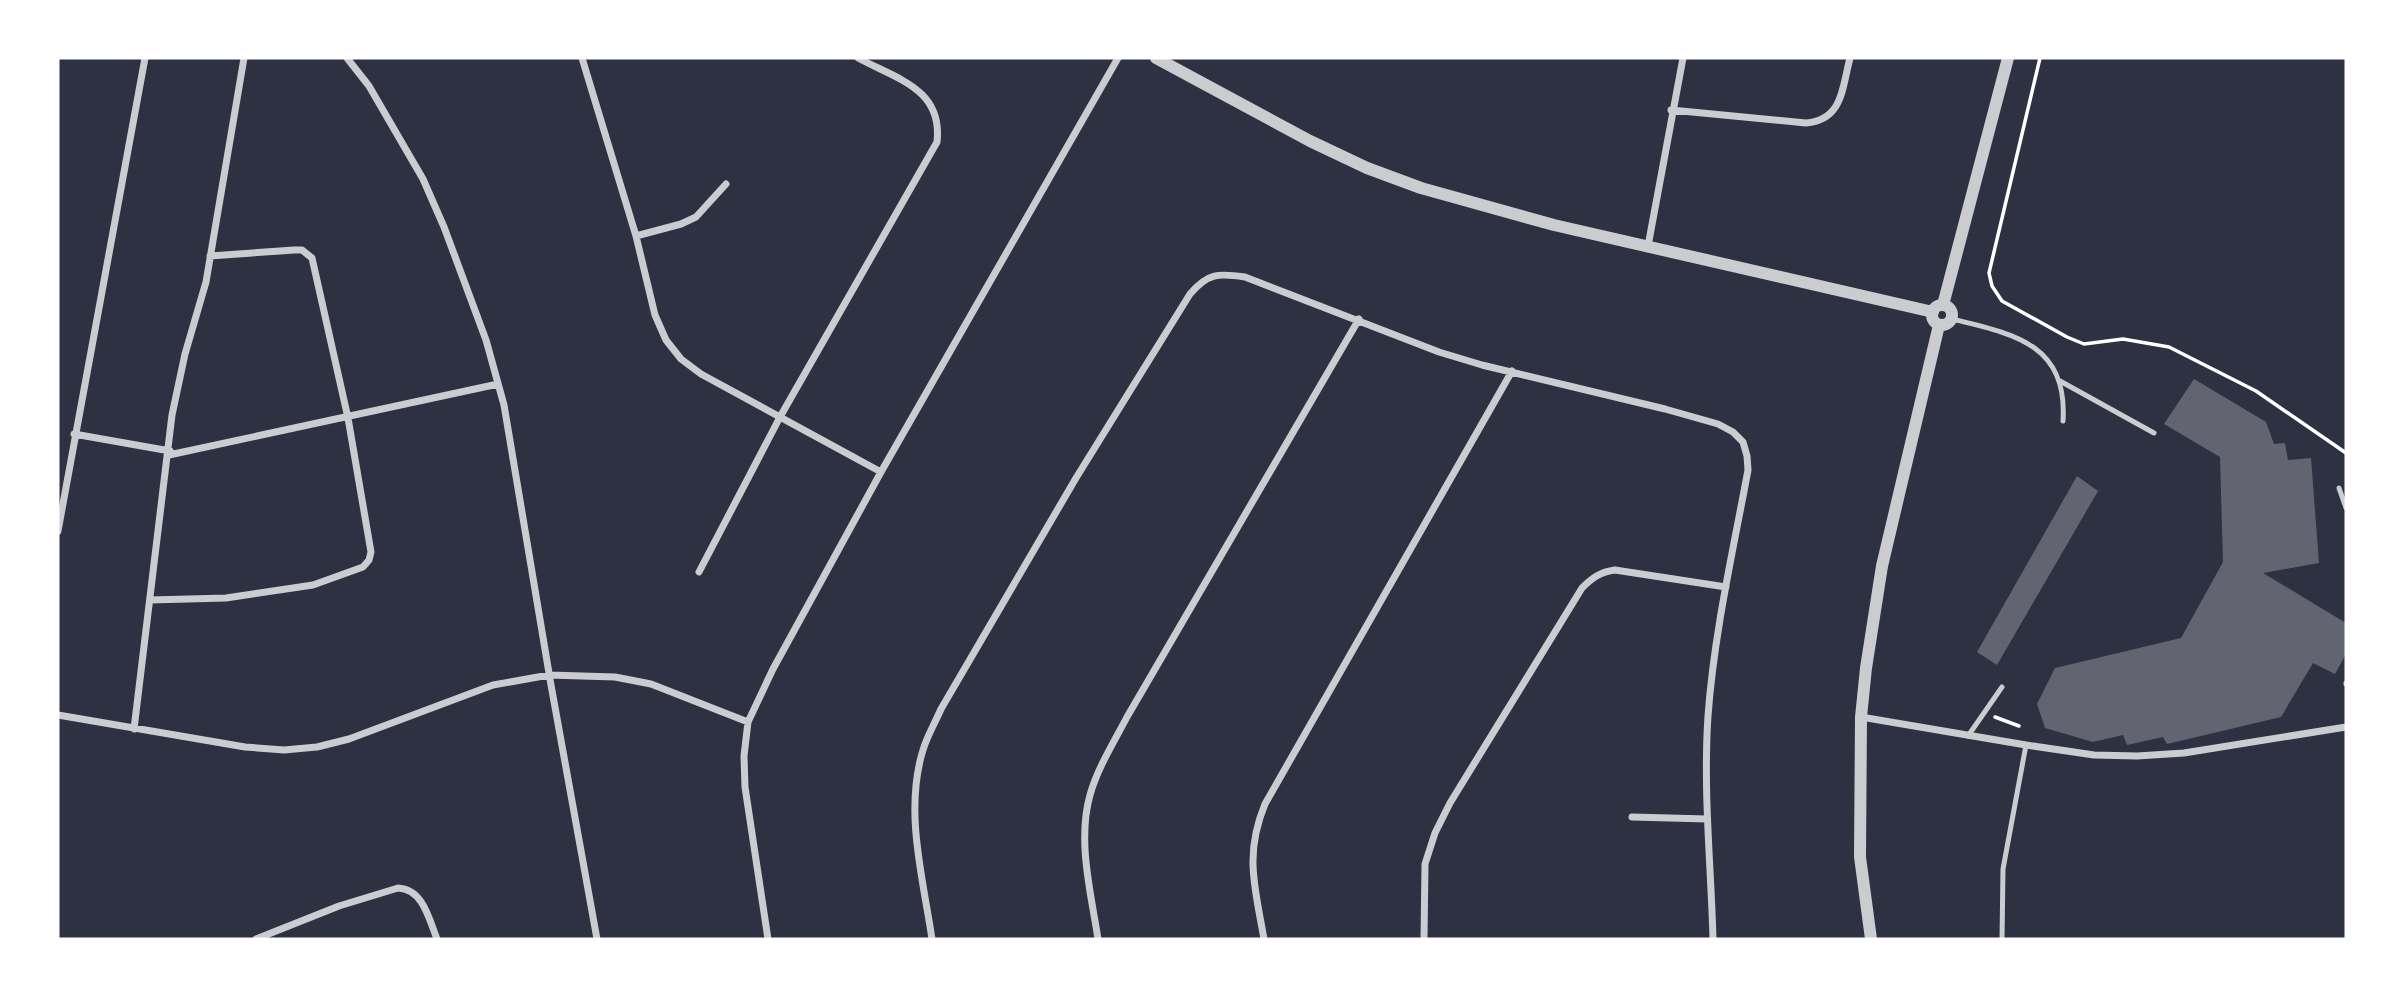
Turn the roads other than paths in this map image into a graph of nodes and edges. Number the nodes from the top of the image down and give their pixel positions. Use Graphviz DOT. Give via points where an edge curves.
graph roads {
  1 [pos="145,58"];
  2 [pos="244,58"];
  3 [pos="347,58"];
  4 [pos="582,58"];
  5 [pos="858,58"];
  6 [pos="1118,58"];
  7 [pos="1156,58"];
  8 [pos="1683,58"];
  9 [pos="1850,58"];
  10 [pos="2008,58"];
  11 [pos="1671,110"];
  12 [pos="726,184"];
  13 [pos="636,236"];
  14 [pos="1648,246"];
  15 [pos="210,256"];
  16 [pos="1938,308"];
  17 [pos="1952,319"];
  18 [pos="1359,320"];
  19 [pos="1939,325"];
  20 [pos="1512,371"];
  21 [pos="2060,381"];
  22 [pos="498,384"];
  23 [pos="780,417"];
  24 [pos="348,418"];
  25 [pos="2063,421"];
  26 [pos="2154,432"];
  27 [pos="75,434"];
  28 [pos="169,453"];
  29 [pos="881,472"];
  30 [pos="2339,488"];
  31 [pos="2346,508"];
  32 [pos="58,531"];
  33 [pos="699,572"];
  34 [pos="1726,587"];
  35 [pos="150,600"];
  36 [pos="550,675"];
  37 [pos="2002,687"];
  38 [pos="58,715"];
  39 [pos="1861,716"];
  40 [pos="748,722"];
  41 [pos="2346,727"];
  42 [pos="134,729"];
  43 [pos="1968,736"];
  44 [pos="2026,745"];
  45 [pos="1632,817"];
  46 [pos="1707,819"];
  47 [pos="260,939"];
  48 [pos="437,939"];
  49 [pos="597,939"];
  50 [pos="768,939"];
  51 [pos="932,939"];
  52 [pos="1098,939"];
  53 [pos="1264,939"];
  54 [pos="1424,939"];
  55 [pos="1713,939"];
  56 [pos="1871,939"];
  57 [pos="2002,939"];
  1 -- 27 [label="street"];
  2 -- 15 [label="street"];
  3 -- 22 [label="street" via="369,86 423,179 473,302"];
  4 -- 13 [label="street"];
  5 -- 23 [label="street" via="930,101 939,124 937,142"];
  6 -- 29 [label="street"];
  7 -- 14 [label="street" via="1310,141 1410,184"];
  8 -- 11 [label="street"];
  9 -- 11 [label="street" via="1838,103 1821,122"];
  10 -- 16 [label="street"];
  11 -- 14 [label="street"];
  12 -- 13 [label="street" via="696,217"];
  13 -- 23 [label="street" via="655,316 681,359"];
  14 -- 16 [label="street"];
  15 -- 24 [label="street" via="294,250 308,254"];
  15 -- 28 [label="street" via="178,385"];
  16 -- 17 [label="street" via="1951,309"];
  16 -- 19 [label="street" via="1932,318"];
  17 -- 19 [label="street"];
  17 -- 21 [label="lane" via="2003,332 2040,351"];
  18 -- 20 [label="street" via="1439,352"];
  18 -- 51 [label="street" via="1227,274 1201,281 1190,294 1015,582 941,709 923,750 914,825"];
  18 -- 52 [label="street" via="1100,767 1089,796 1085,835"];
  19 -- 39 [label="street" via="1882,566"];
  20 -- 34 [label="street" via="1718,424 1743,442 1748,470"];
  20 -- 53 [label="street" via="1265,804 1252,851"];
  21 -- 25 [label="lane"];
  21 -- 26 [label="lane"];
  22 -- 24 [label="street"];
  22 -- 36 [label="street"];
  23 -- 29 [label="street"];
  23 -- 33 [label="street"];
  24 -- 28 [label="street"];
  24 -- 35 [label="street" via="371,552 363,568 313,585 267,593"];
  27 -- 28 [label="street"];
  27 -- 32 [label="street"];
  28 -- 35 [label="street"];
  29 -- 40 [label="street"];
  30 -- 31 [label="lane"];
  34 -- 46 [label="street" via="1708,715"];
  34 -- 54 [label="street" via="1615,570 1593,577 1582,588 1435,833 1425,864"];
  35 -- 42 [label="street"];
  36 -- 40 [label="street" via="615,677 651,684"];
  36 -- 42 [label="street" via="494,685 349,740 317,747 245,747"];
  36 -- 49 [label="street"];
  37 -- 43 [label="lane"];
  38 -- 42 [label="street"];
  39 -- 43 [label="street"];
  39 -- 56 [label="street" via="1860,857"];
  40 -- 50 [label="street" via="745,787"];
  41 -- 44 [label="street" via="2207,750 2137,756"];
  43 -- 44 [label="street"];
  44 -- 57 [label="lane" via="2003,869"];
  45 -- 46 [label="street"];
  46 -- 55 [label="street"];
  47 -- 48 [label="street" via="339,906 398,888 417,894"];
}
